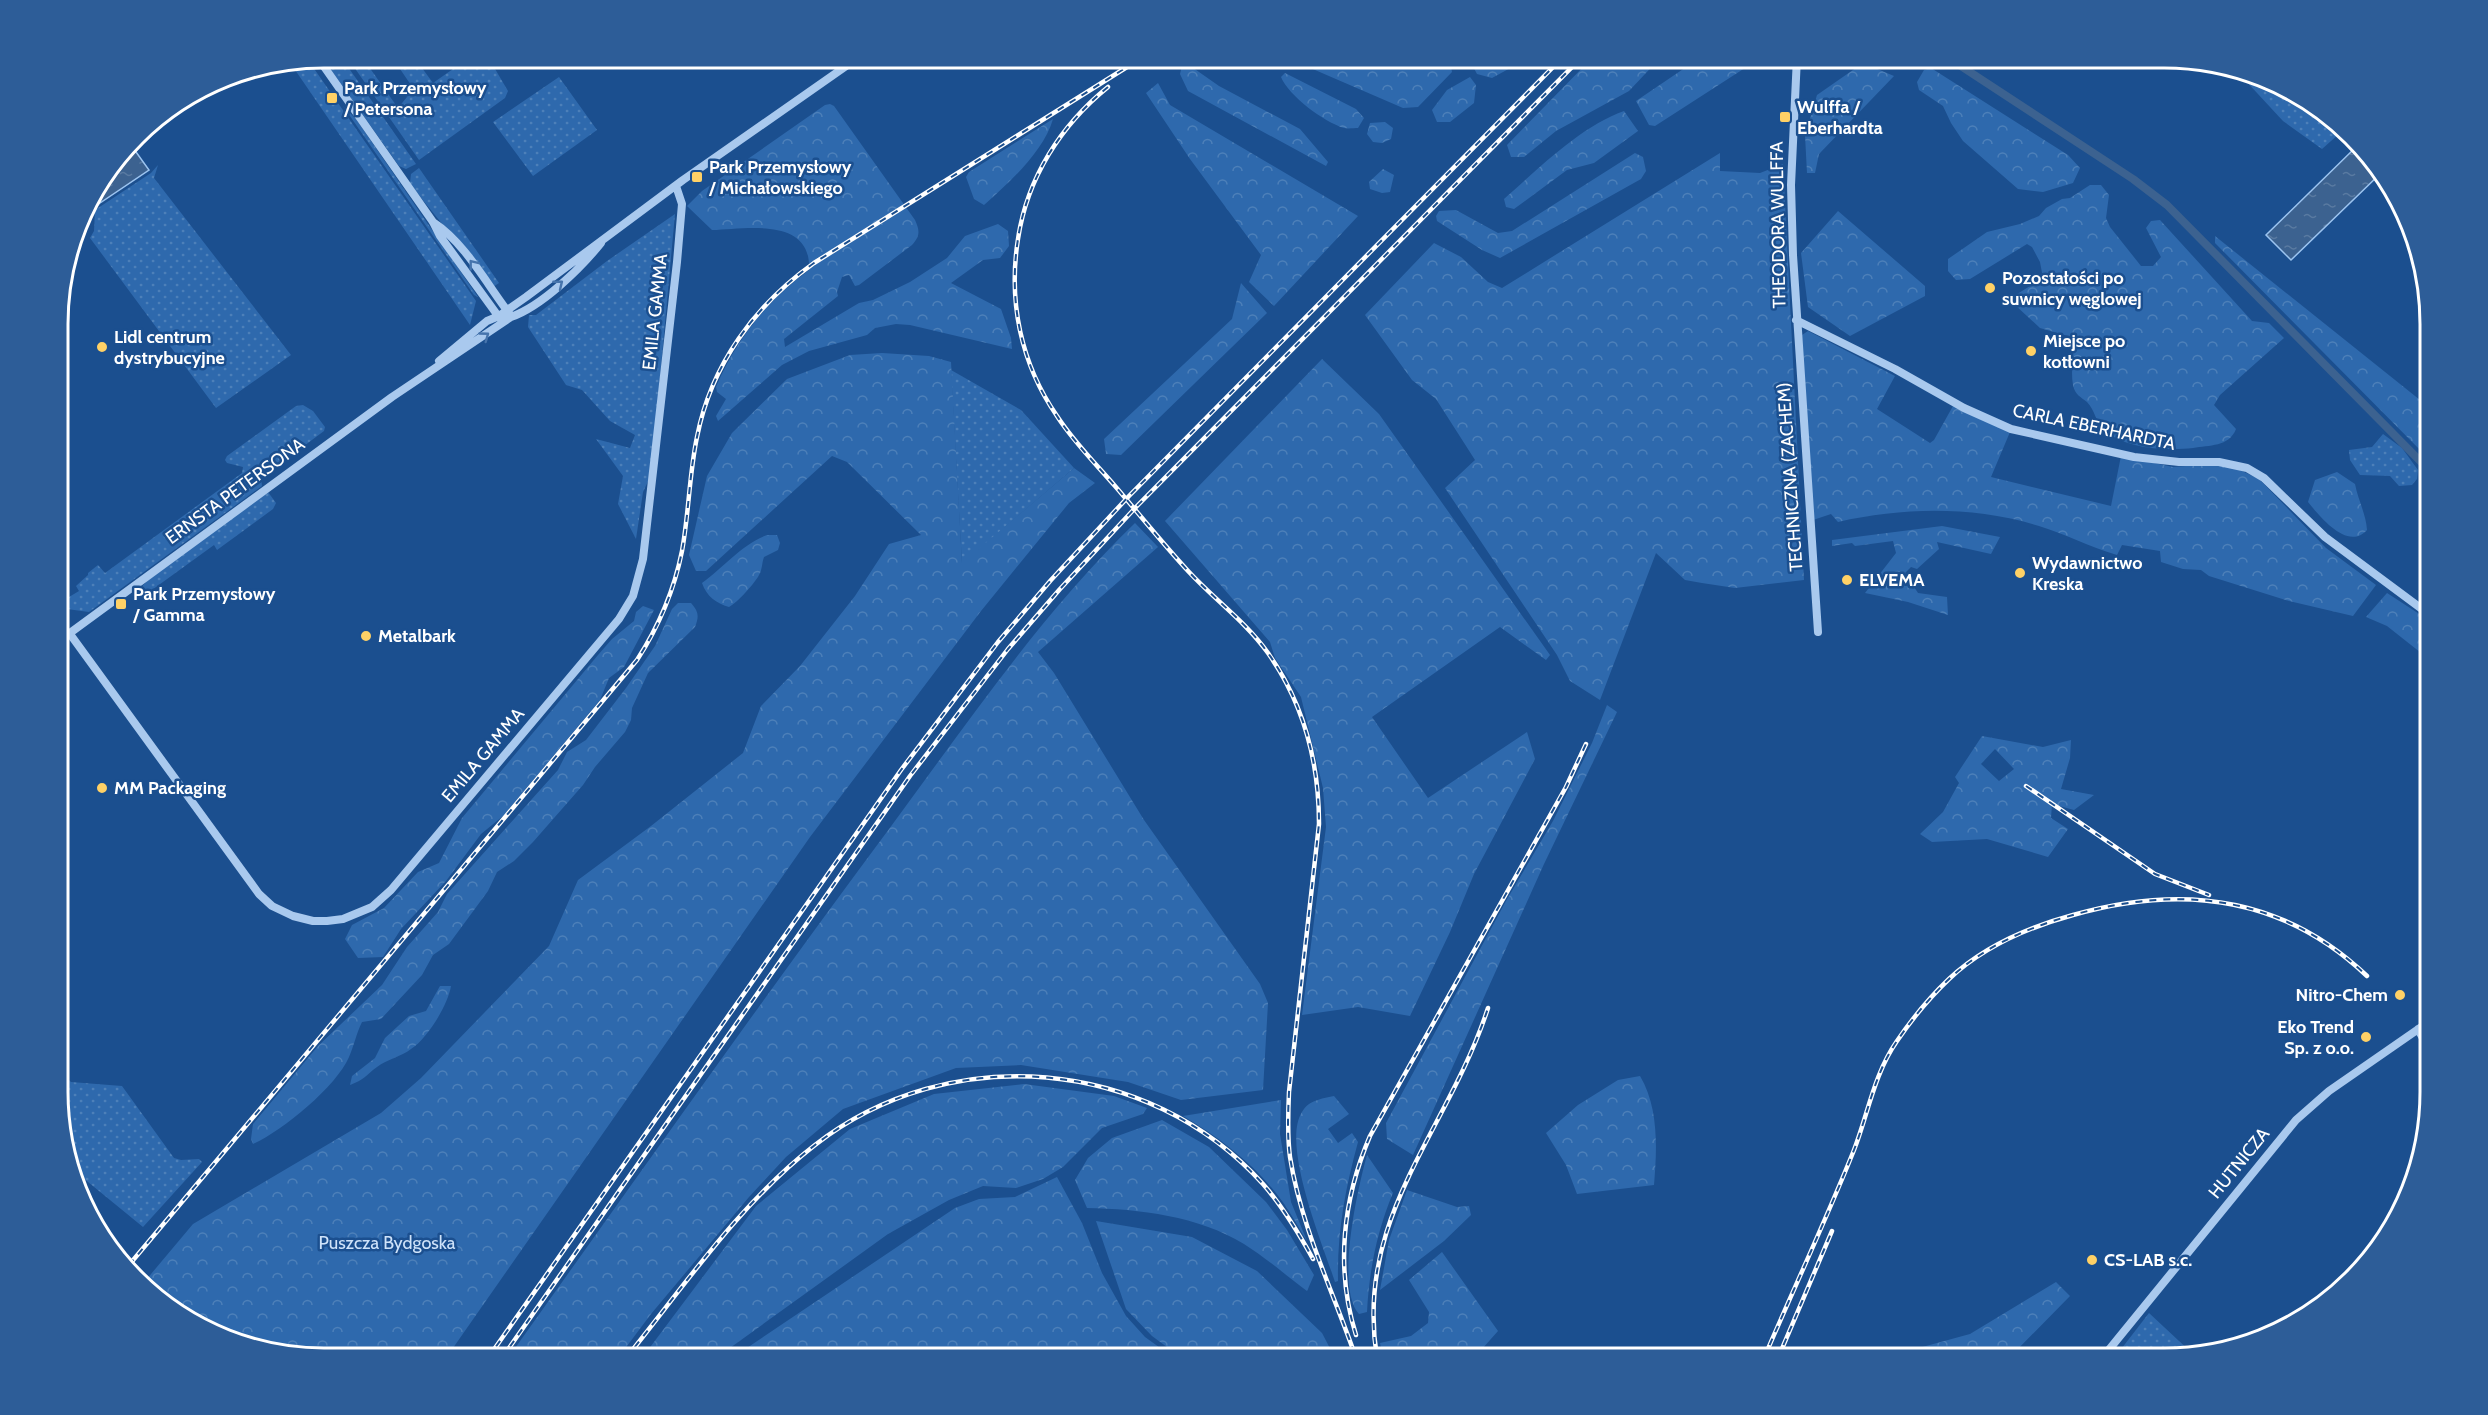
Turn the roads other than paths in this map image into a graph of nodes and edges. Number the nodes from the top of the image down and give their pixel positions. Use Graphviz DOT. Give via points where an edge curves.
graph roads {
  1 [pos="325,68"];
  2 [pos="843,68"];
  3 [pos="1796,68"];
  4 [pos="676,186"];
  5 [pos="433,222"];
  6 [pos="509,314"];
  7 [pos="501,320"];
  8 [pos="1796,320"];
  9 [pos="2420,608"];
  10 [pos="1818,632"];
  11 [pos="69,634"];
  12 [pos="2418,1029"];
  13 [pos="2420,1033"];
  14 [pos="2111,1348"];
  1 -- 5 [label="street"];
  2 -- 4 [label="street, ERNSTA PETERSONA"];
  3 -- 8 [label="street, THEODORA WULFFA" via="1791,185"];
  4 -- 6 [label="street, ERNSTA PETERSONA" via="601,243 559,285 524,312"];
  4 -- 11 [label="street, EMILA GAMMA" via="682,204 677,262 644,559 633,596 619,619 524,733 401,879 372,907 343,919 313,921 293,916 264,899"];
  6 -- 5 [label="street, one-way" via="471,260"];
  5 -- 7 [label="street"];
  6 -- 7 [label="street, ERNSTA PETERSONA"];
  7 -- 11 [label="street, ERNSTA PETERSONA" via="469,347 430,370"];
  8 -- 9 [label="street, CARLA EBERHARDTA" via="2011,429 2134,457 2219,462 2247,468 2264,478 2325,537"];
  8 -- 10 [label="street, TECHNICZNA (ZACHEM)"];
  12 -- 13 [label="street"];
  12 -- 14 [label="street, HUTNICZA" via="2329,1091 2296,1120"];
}
